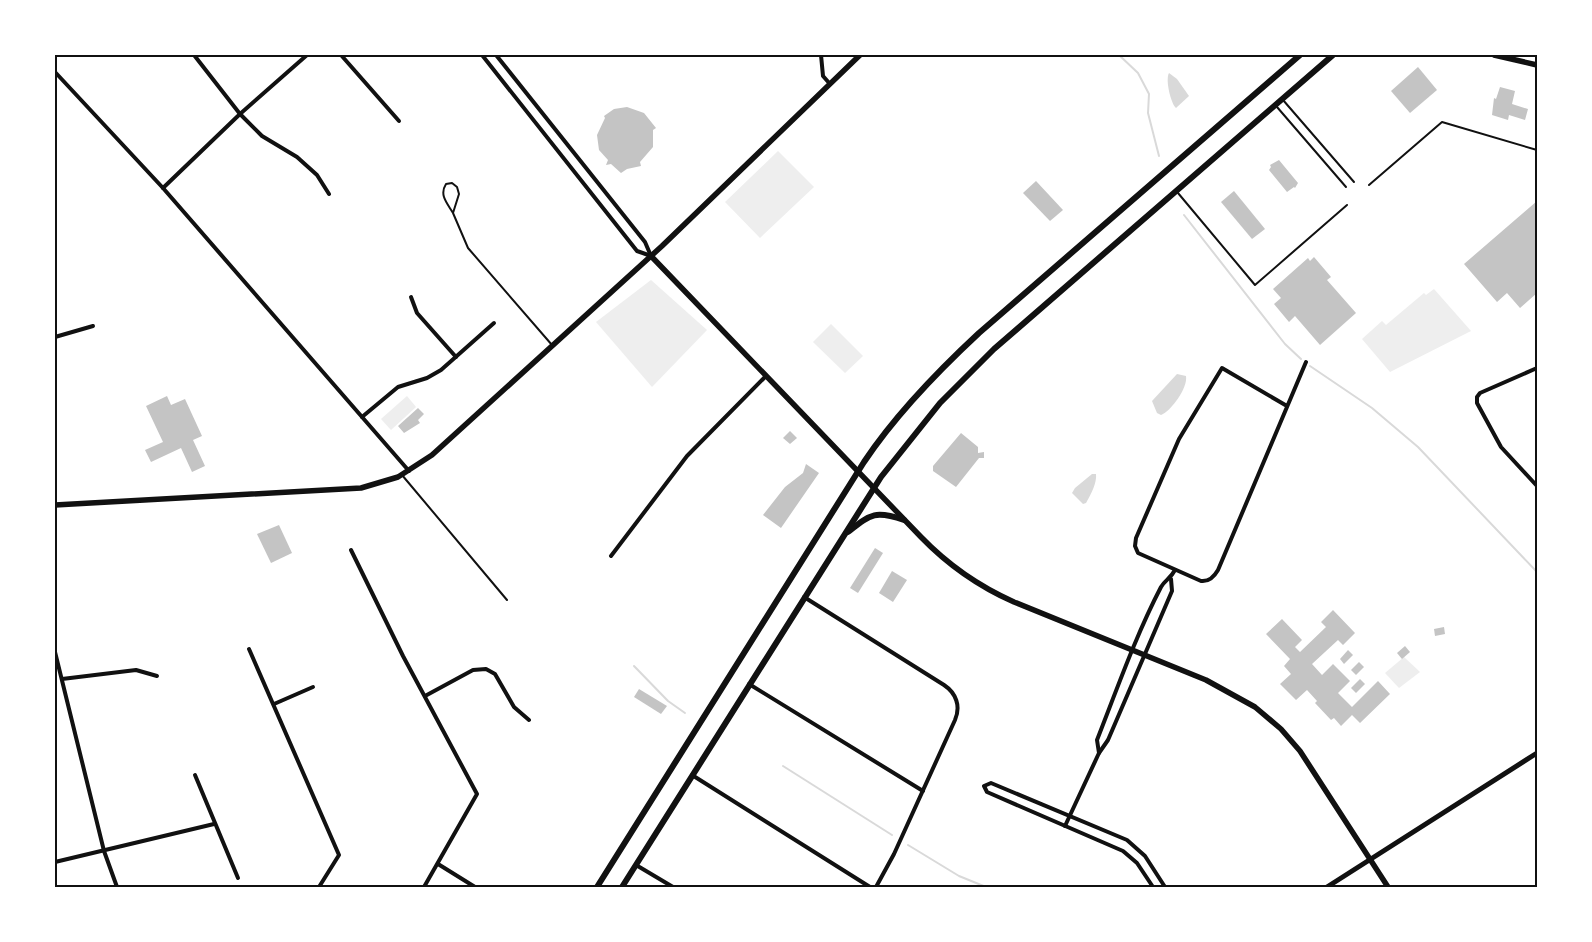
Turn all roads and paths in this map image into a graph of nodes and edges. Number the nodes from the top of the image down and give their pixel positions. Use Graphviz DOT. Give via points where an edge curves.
graph roads {
  1 [pos="194,55"];
  2 [pos="307,55"];
  3 [pos="341,55"];
  4 [pos="482,55"];
  5 [pos="496,55"];
  6 [pos="821,55"];
  7 [pos="860,55"];
  8 [pos="1300,55"];
  9 [pos="1333,55"];
  10 [pos="1494,55"];
  11 [pos="1537,65"];
  12 [pos="55,72"];
  13 [pos="830,84"];
  14 [pos="1282,99"];
  15 [pos="1275,105"];
  16 [pos="240,114"];
  17 [pos="400,121"];
  18 [pos="1537,150"];
  19 [pos="1354,182"];
  20 [pos="1369,186"];
  21 [pos="1346,187"];
  22 [pos="163,188"];
  23 [pos="1176,191"];
  24 [pos="329,194"];
  25 [pos="1347,205"];
  26 [pos="453,212"];
  27 [pos="651,256"];
  28 [pos="411,297"];
  29 [pos="494,323"];
  30 [pos="93,326"];
  31 [pos="55,337"];
  32 [pos="552,345"];
  33 [pos="456,357"];
  34 [pos="1306,362"];
  35 [pos="1537,368"];
  36 [pos="765,377"];
  37 [pos="1287,406"];
  38 [pos="362,417"];
  39 [pos="409,471"];
  40 [pos="858,472"];
  41 [pos="402,475"];
  42 [pos="1537,486"];
  43 [pos="874,488"];
  44 [pos="55,505"];
  45 [pos="904,520"];
  46 [pos="843,536"];
  47 [pos="351,550"];
  48 [pos="611,556"];
  49 [pos="1175,570"];
  50 [pos="1171,579"];
  51 [pos="804,597"];
  52 [pos="507,600"];
  53 [pos="249,649"];
  54 [pos="1134,650"];
  55 [pos="55,652"];
  56 [pos="1146,655"];
  57 [pos="157,676"];
  58 [pos="62,679"];
  59 [pos="749,684"];
  60 [pos="313,687"];
  61 [pos="425,696"];
  62 [pos="274,704"];
  63 [pos="529,720"];
  64 [pos="1098,753"];
  65 [pos="1536,756"];
  66 [pos="194,775"];
  67 [pos="692,775"];
  68 [pos="923,791"];
  69 [pos="1070,815"];
  70 [pos="214,824"];
  71 [pos="1065,826"];
  72 [pos="104,851"];
  73 [pos="1370,859"];
  74 [pos="55,862"];
  75 [pos="438,864"];
  76 [pos="636,865"];
  77 [pos="238,878"];
  78 [pos="116,887"];
  79 [pos="319,887"];
  80 [pos="424,887"];
  81 [pos="474,887"];
  82 [pos="597,887"];
  83 [pos="622,887"];
  84 [pos="673,887"];
  85 [pos="870,887"];
  86 [pos="876,887"];
  87 [pos="1153,887"];
  88 [pos="1166,887"];
  89 [pos="1327,887"];
  90 [pos="1388,887"];
  1 -- 16 [label="street"];
  2 -- 16 [label="street"];
  3 -- 17 [label="street"];
  4 -- 27 [label="street" via="637,251"];
  5 -- 27 [label="street" via="645,242"];
  6 -- 13 [label="street" via="823,76"];
  7 -- 13 [label="main road"];
  8 -- 40 [label="highway" via="959,352 906,408"];
  9 -- 14 [label="highway"];
  10 -- 11 [label="main road"];
  12 -- 22 [label="street"];
  13 -- 27 [label="main road"];
  14 -- 15 [label="highway"];
  14 -- 19 [label="lane"];
  15 -- 21 [label="lane"];
  15 -- 23 [label="highway"];
  16 -- 22 [label="street"];
  16 -- 24 [label="street" via="262,136 297,157 317,174"];
  18 -- 20 [label="lane" via="1442,122"];
  22 -- 38 [label="street"];
  23 -- 25 [label="lane" via="1255,285"];
  23 -- 43 [label="highway" via="966,376 911,437"];
  26 -- 26 [label="lane" via="459,194 457,186 452,183 446,184 443,197"];
  26 -- 32 [label="lane" via="473,254"];
  27 -- 32 [label="main road"];
  27 -- 36 [label="main road"];
  28 -- 33 [label="street" via="417,313"];
  29 -- 33 [label="street"];
  30 -- 31 [label="street"];
  32 -- 39 [label="main road" via="432,455"];
  33 -- 38 [label="street" via="434,375 398,387"];
  34 -- 37 [label="street"];
  35 -- 42 [label="street" via="1480,393 1477,403 1501,447"];
  36 -- 40 [label="main road"];
  36 -- 48 [label="street" via="687,456"];
  37 -- 49 [label="street" via="1215,575 1203,581"];
  37 -- 49 [label="street" via="1222,368 1179,439 1136,540 1135,549 1140,555"];
  38 -- 39 [label="street"];
  39 -- 41 [label="main road"];
  40 -- 43 [label="main road"];
  40 -- 82 [label="highway"];
  41 -- 44 [label="main road" via="361,488"];
  41 -- 52 [label="lane"];
  43 -- 45 [label="main road"];
  43 -- 46 [label="highway"];
  45 -- 46 [label="highway" via="888,514 875,514"];
  45 -- 54 [label="main road" via="944,560 980,585"];
  46 -- 51 [label="highway"];
  47 -- 61 [label="street"];
  49 -- 50 [label="street"];
  50 -- 54 [label="street" via="1162,586"];
  50 -- 56 [label="street" via="1172,591"];
  51 -- 59 [label="highway"];
  51 -- 68 [label="street" via="944,685 955,696 957,715"];
  53 -- 62 [label="street"];
  54 -- 56 [label="main road"];
  54 -- 64 [label="street" via="1097,740"];
  55 -- 58 [label="street"];
  56 -- 64 [label="street" via="1108,740"];
  56 -- 73 [label="main road" via="1225,688 1274,723 1305,758"];
  57 -- 58 [label="street" via="136,670"];
  58 -- 72 [label="street"];
  59 -- 67 [label="highway"];
  59 -- 68 [label="street"];
  60 -- 62 [label="street"];
  61 -- 63 [label="street" via="474,670 486,669 495,674 514,706"];
  61 -- 75 [label="street" via="477,794"];
  62 -- 79 [label="street" via="339,855"];
  64 -- 69 [label="street"];
  65 -- 73 [label="street"];
  66 -- 70 [label="street"];
  67 -- 76 [label="highway"];
  67 -- 85 [label="street"];
  68 -- 86 [label="street"];
  69 -- 71 [label="street"];
  69 -- 71 [label="street" via="991,783 984,786 987,792"];
  69 -- 88 [label="street" via="1137,847"];
  70 -- 72 [label="street"];
  70 -- 77 [label="street"];
  71 -- 87 [label="street" via="1130,856"];
  72 -- 74 [label="street"];
  72 -- 78 [label="street"];
  73 -- 89 [label="street"];
  73 -- 90 [label="main road"];
  75 -- 80 [label="street"];
  75 -- 81 [label="street"];
  76 -- 83 [label="highway"];
  76 -- 84 [label="street"];
}
